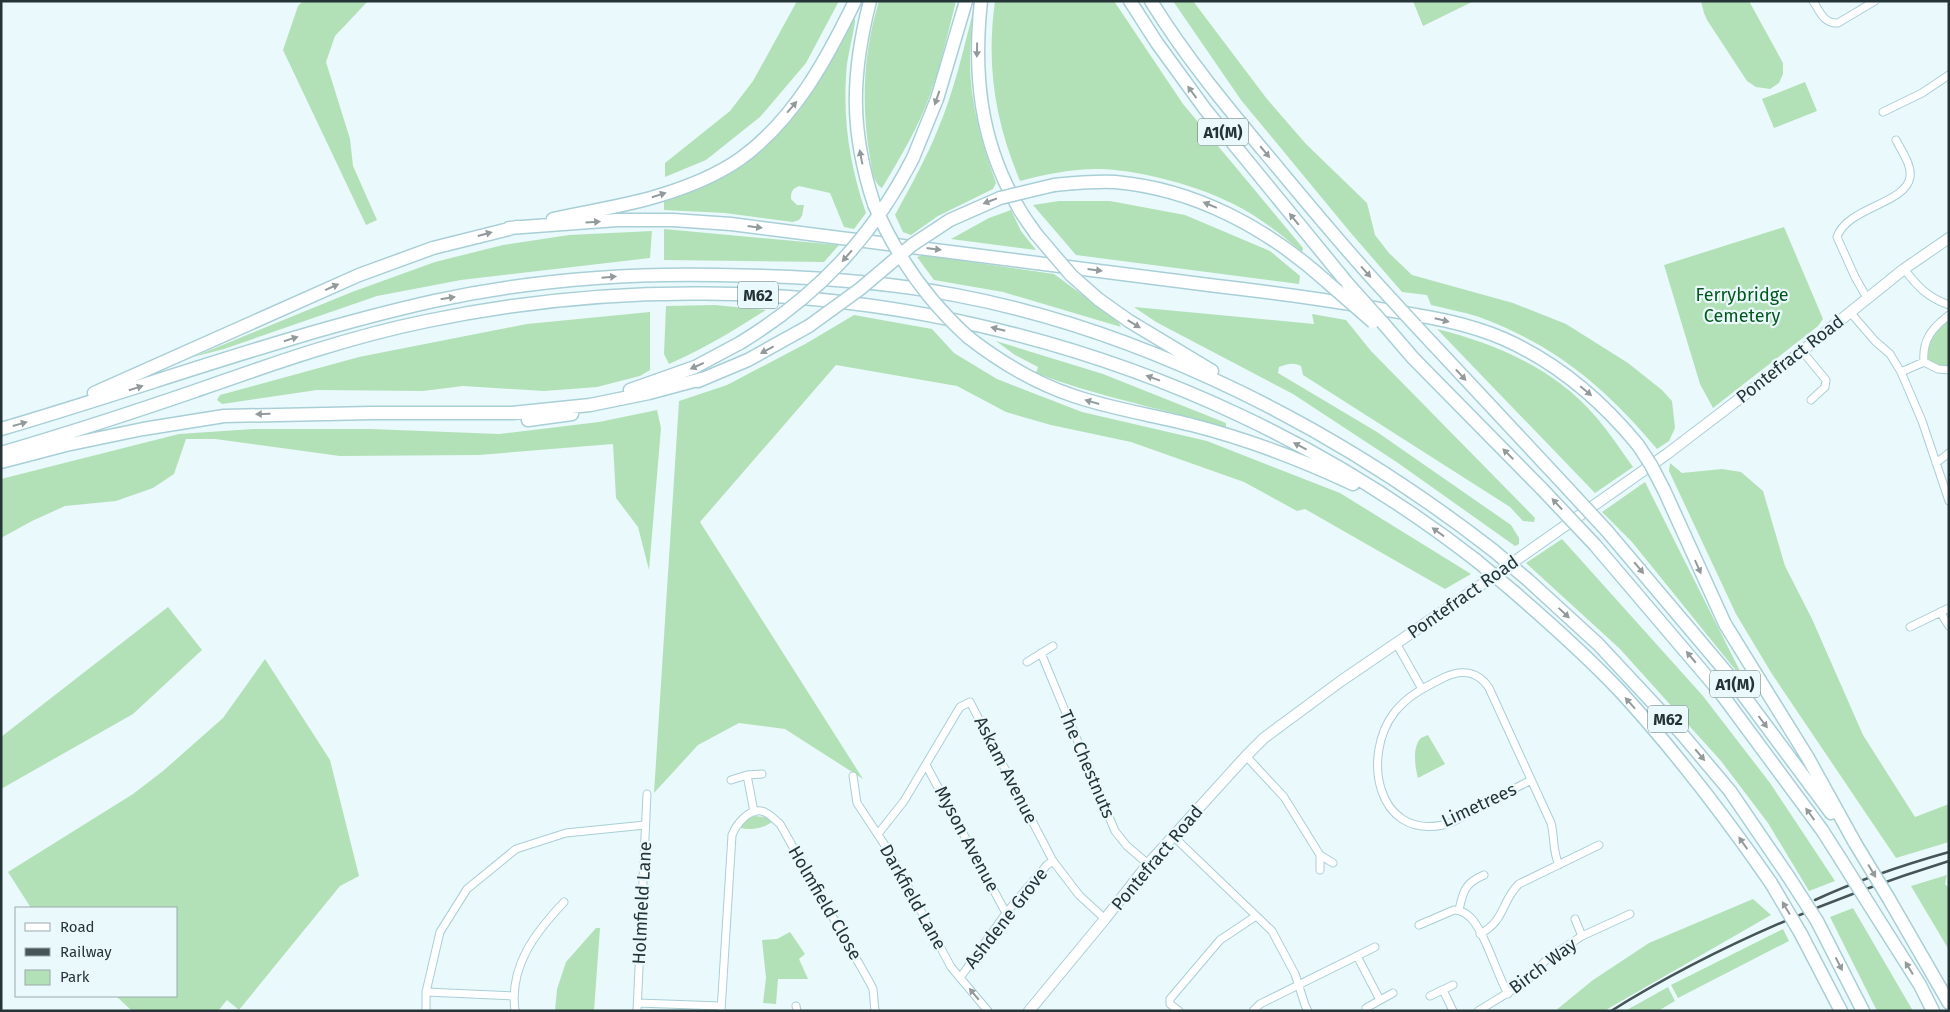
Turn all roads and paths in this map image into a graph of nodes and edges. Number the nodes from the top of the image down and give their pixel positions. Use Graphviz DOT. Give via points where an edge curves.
graph roads {
  1 [pos="855,1"];
  2 [pos="870,1"];
  3 [pos="966,1"];
  4 [pos="981,1"];
  5 [pos="1130,1"];
  6 [pos="1151,1"];
  7 [pos="1813,1"];
  8 [pos="1875,1"];
  9 [pos="1949,75"];
  10 [pos="1883,112"];
  11 [pos="1896,140"];
  12 [pos="509,228"];
  13 [pos="1949,238"];
  14 [pos="1904,269"];
  15 [pos="1867,298"];
  16 [pos="1949,305"];
  17 [pos="1850,312"];
  18 [pos="1949,315"];
  19 [pos="1378,322"];
  20 [pos="1802,351"];
  21 [pos="1924,362"];
  22 [pos="1949,370"];
  23 [pos="1902,372"];
  24 [pos="705,378"];
  25 [pos="1811,400"];
  26 [pos="554,408"];
  27 [pos="302,414"];
  28 [pos="1284,416"];
  29 [pos="40,418"];
  30 [pos="1,429"];
  31 [pos="95,440"];
  32 [pos="1,453"];
  33 [pos="1949,453"];
  34 [pos="1,462"];
  35 [pos="1936,463"];
  36 [pos="1,469"];
  37 [pos="1949,501"];
  38 [pos="1407,511"];
  39 [pos="1949,608"];
  40 [pos="1940,612"];
  41 [pos="1949,626"];
  42 [pos="1910,627"];
  43 [pos="1396,643"];
  44 [pos="1053,646"];
  45 [pos="1041,653"];
  46 [pos="1026,662"];
  47 [pos="1422,689"];
  48 [pos="1246,756"];
  49 [pos="926,765"];
  50 [pos="762,774"];
  51 [pos="747,775"];
  52 [pos="853,776"];
  53 [pos="731,780"];
  54 [pos="1531,780"];
  55 [pos="646,794"];
  56 [pos="754,812"];
  57 [pos="645,825"];
  58 [pos="878,834"];
  59 [pos="1173,836"];
  60 [pos="1855,843"];
  61 [pos="1599,845"];
  62 [pos="1320,855"];
  63 [pos="1054,861"];
  64 [pos="1333,862"];
  65 [pos="1148,864"];
  66 [pos="1559,865"];
  67 [pos="1320,870"];
  68 [pos="1484,875"];
  69 [pos="564,902"];
  70 [pos="1459,910"];
  71 [pos="1006,913"];
  72 [pos="1630,914"];
  73 [pos="1256,916"];
  74 [pos="1105,919"];
  75 [pos="1575,919"];
  76 [pos="1419,925"];
  77 [pos="1480,934"];
  78 [pos="1582,936"];
  79 [pos="1375,947"];
  80 [pos="1357,956"];
  81 [pos="960,978"];
  82 [pos="1299,985"];
  83 [pos="1454,985"];
  84 [pos="1443,990"];
  85 [pos="426,992"];
  86 [pos="1393,993"];
  87 [pos="1508,994"];
  88 [pos="513,996"];
  89 [pos="1430,996"];
  90 [pos="1380,1000"];
  91 [pos="638,1003"];
  92 [pos="1949,1003"];
  93 [pos="721,1008"];
  94 [pos="1366,1008"];
  95 [pos="426,1011"];
  96 [pos="515,1011"];
  97 [pos="637,1011"];
  98 [pos="875,1011"];
  99 [pos="988,1011"];
  100 [pos="1029,1011"];
  101 [pos="1179,1011"];
  102 [pos="1253,1011"];
  103 [pos="1308,1011"];
  104 [pos="1453,1011"];
  105 [pos="1478,1011"];
  106 [pos="1841,1011"];
  107 [pos="1863,1011"];
  108 [pos="1933,1011"];
  12 -- 1 [label="highway, one-way" via="660,195 708,177 740,159 800,98 833,46"];
  38 -- 2 [label="highway, one-way, bridge" via="1337,477 1224,435 1096,403 1058,390 1007,365 968,337 938,309 891,241 874,204 861,155 855,105 858,55"];
  3 -- 26 [label="highway, one-way, bridge" via="938,98 913,158 881,214 840,264 793,307 740,343 695,367 604,397"];
  4 -- 28 [label="highway, one-way, bridge" via="977,64 988,137 1002,177 1036,234 1059,262 1098,299"];
  19 -- 5 [label="highway, A1(M), one-way, bridge" via="1205,109"];
  6 -- 60 [label="highway, A1(M), one-way, bridge" via="1217,94 1350,254 1607,531 1727,673"];
  7 -- 8 [label="street" via="1824,19 1832,24"];
  9 -- 10 [label="street"];
  11 -- 15 [label="street" via="1910,176 1904,190 1848,221 1840,228 1838,237"];
  29 -- 12 [label="highway, one-way" via="359,275 433,248"];
  12 -- 60 [label="highway, one-way, bridge" via="617,220 732,224 1289,295 1434,318 1503,339 1568,376 1600,402 1638,445 1664,490 1725,624 1808,758"];
  13 -- 14 [label="street, Pontefract Road"];
  14 -- 15 [label="street, Pontefract Road"];
  14 -- 16 [label="street" via="1920,289"];
  15 -- 17 [label="street, Pontefract Road"];
  17 -- 20 [label="street, Pontefract Road"];
  17 -- 23 [label="street" via="1875,342 1890,354"];
  18 -- 21 [label="street" via="1937,324 1926,340"];
  19 -- 24 [label="highway, one-way, bridge" via="1296,256 1228,213 1172,192 1113,182 1084,182 1054,185 1000,198 950,220 912,245 809,326 748,360"];
  108 -- 19 [label="highway, A1(M), one-way, bridge" via="1920,985 1822,830 1720,692 1595,545"];
  20 -- 25 [label="street" via="1826,380 1824,387"];
  20 -- 43 [label="street, Pontefract Road" via="1667,454"];
  21 -- 22 [label="street"];
  21 -- 23 [label="street"];
  23 -- 35 [label="street"];
  24 -- 26 [label="highway" via="631,397"];
  24 -- 27 [label="highway" via="666,394 630,403 533,420 445,421"];
  26 -- 27 [label="highway" via="494,414"];
  27 -- 31 [label="highway, one-way" via="214,417"];
  29 -- 28 [label="highway, M62, one-way" via="309,333 436,300 544,284 693,274 870,282 1002,305 1062,321 1188,367"];
  28 -- 107 [label="highway, M62, one-way, bridge" via="1387,475 1445,513 1528,580 1598,644 1730,791 1817,921"];
  30 -- 29 [label="highway, M62, one-way"];
  31 -- 34 [label="highway"];
  31 -- 36 [label="highway"];
  38 -- 32 [label="highway, M62, one-way" via="1330,462 1244,417 1169,384 1083,354 994,328 908,311 826,299 726,293 644,293 582,298 429,320 303,354"];
  33 -- 35 [label="street"];
  35 -- 37 [label="street"];
  106 -- 38 [label="highway, M62, one-way, bridge" via="1771,883 1694,777 1655,730 1584,654 1514,592"];
  39 -- 40 [label="street"];
  40 -- 41 [label="street"];
  40 -- 42 [label="street"];
  43 -- 47 [label="street"];
  43 -- 48 [label="street, Pontefract Road" via="1282,723"];
  44 -- 45 [label="street"];
  45 -- 46 [label="street"];
  45 -- 65 [label="street, The Chestnuts" via="1115,831"];
  47 -- 54 [label="street, Limetrees" via="1458,672 1467,672 1484,681"];
  47 -- 54 [label="street, Limetrees" via="1393,714 1380,743 1377,766 1380,783 1387,803 1398,817 1414,824 1445,825"];
  48 -- 59 [label="street, Pontefract Road"];
  48 -- 62 [label="street" via="1284,798"];
  49 -- 58 [label="street, Askam Avenue"];
  49 -- 63 [label="street, Askam Avenue" via="960,707 970,702"];
  49 -- 71 [label="street, Myson Avenue"];
  50 -- 51 [label="street"];
  51 -- 53 [label="street"];
  51 -- 56 [label="street"];
  52 -- 58 [label="street, Darkfield Lane" via="857,803"];
  54 -- 66 [label="street, Limetrees" via="1548,815"];
  55 -- 57 [label="street, Holmfield Lane"];
  56 -- 93 [label="street" via="741,820 732,835"];
  56 -- 98 [label="street, Holmfield Close" via="762,811 780,824 870,983"];
  57 -- 85 [label="street" via="566,833 516,849 467,889 440,932"];
  57 -- 91 [label="street, Holmfield Lane"];
  58 -- 81 [label="street, Darkfield Lane"];
  59 -- 65 [label="street, Pontefract Road"];
  59 -- 73 [label="street"];
  60 -- 92 [label="highway, A1(M), one-way, bridge"];
  61 -- 66 [label="street"];
  62 -- 64 [label="street"];
  62 -- 67 [label="street"];
  63 -- 71 [label="street, Ashdene Grove" via="1047,864"];
  63 -- 74 [label="street, Askam Avenue" via="1079,895"];
  65 -- 74 [label="street, Pontefract Road"];
  66 -- 77 [label="street" via="1512,890 1498,919"];
  68 -- 70 [label="street" via="1475,878 1463,890"];
  69 -- 88 [label="street" via="542,925 529,945"];
  70 -- 76 [label="street"];
  70 -- 77 [label="street" via="1473,920"];
  71 -- 81 [label="street, Ashdene Grove"];
  72 -- 78 [label="street, Birch Way"];
  73 -- 82 [label="street" via="1272,931"];
  73 -- 101 [label="street" via="1220,940 1170,999 1170,1004"];
  74 -- 100 [label="street, Pontefract Road"];
  75 -- 78 [label="street, Birch Way"];
  77 -- 87 [label="street"];
  78 -- 87 [label="street, Birch Way" via="1547,959 1527,982"];
  79 -- 80 [label="street"];
  80 -- 82 [label="street"];
  80 -- 90 [label="street"];
  99 -- 81 [label="street, Darkfield Lane, one-way"];
  82 -- 102 [label="street" via="1260,1004"];
  82 -- 103 [label="street"];
  83 -- 84 [label="street"];
  84 -- 89 [label="street"];
  84 -- 104 [label="street"];
  85 -- 88 [label="street"];
  85 -- 95 [label="street"];
  86 -- 90 [label="street"];
  87 -- 105 [label="street, Birch Way"];
  88 -- 96 [label="street"];
  90 -- 94 [label="street"];
  91 -- 93 [label="street"];
  91 -- 97 [label="street, Holmfield Lane"];
}
